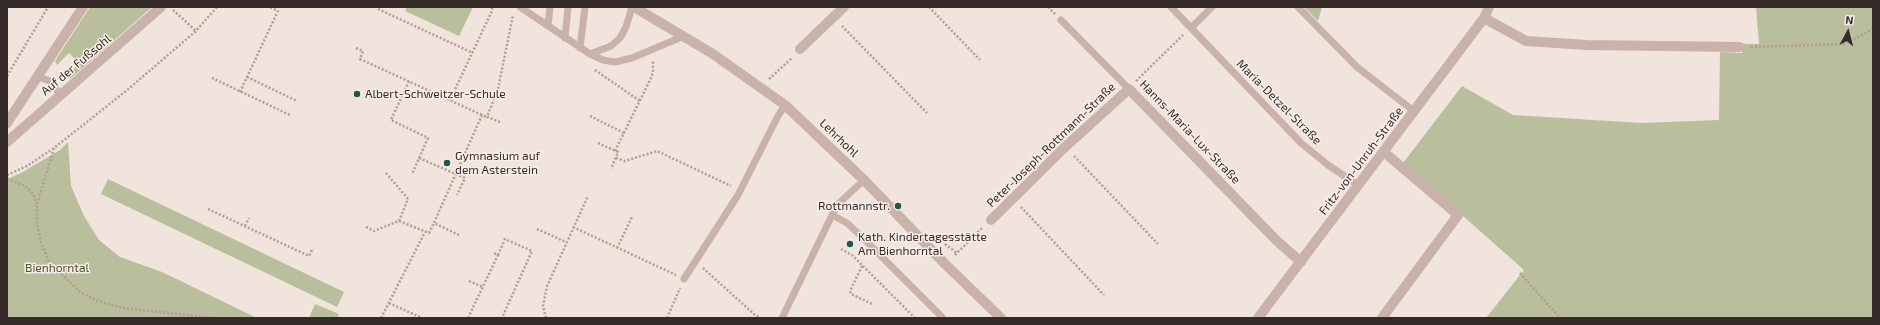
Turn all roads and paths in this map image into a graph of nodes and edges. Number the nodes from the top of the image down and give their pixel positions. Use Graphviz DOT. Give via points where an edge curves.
graph roads {
  1 [pos="48,7"];
  2 [pos="83,7"];
  3 [pos="161,7"];
  4 [pos="169,7"];
  5 [pos="217,7"];
  6 [pos="270,7"];
  7 [pos="492,7"];
  8 [pos="520,7"];
  9 [pos="532,7"];
  10 [pos="550,7"];
  11 [pos="568,7"];
  12 [pos="585,7"];
  13 [pos="633,7"];
  14 [pos="844,7"];
  15 [pos="929,7"];
  16 [pos="1171,7"];
  17 [pos="1212,7"];
  18 [pos="1298,7"];
  19 [pos="1489,7"];
  20 [pos="378,9"];
  21 [pos="514,13"];
  22 [pos="531,15"];
  23 [pos="834,17"];
  24 [pos="1484,18"];
  25 [pos="1061,20"];
  26 [pos="548,26"];
  27 [pos="1191,28"];
  28 [pos="1873,29"];
  29 [pos="196,31"];
  30 [pos="684,36"];
  31 [pos="565,38"];
  32 [pos="1740,47"];
  33 [pos="356,48"];
  34 [pos="580,48"];
  35 [pos="800,49"];
  36 [pos="651,51"];
  37 [pos="473,53"];
  38 [pos="590,54"];
  39 [pos="980,60"];
  40 [pos="7,76"];
  41 [pos="38,77"];
  42 [pos="247,77"];
  43 [pos="212,78"];
  44 [pos="408,81"];
  45 [pos="762,87"];
  46 [pos="1129,89"];
  47 [pos="240,92"];
  48 [pos="60,94"];
  49 [pos="450,100"];
  50 [pos="297,101"];
  51 [pos="785,105"];
  52 [pos="1415,112"];
  53 [pos="927,113"];
  54 [pos="290,115"];
  55 [pos="482,115"];
  56 [pos="590,116"];
  57 [pos="487,117"];
  58 [pos="500,122"];
  59 [pos="7,123"];
  60 [pos="624,133"];
  61 [pos="7,142"];
  62 [pos="598,143"];
  63 [pos="1065,147"];
  64 [pos="54,148"];
  65 [pos="615,151"];
  66 [pos="1384,152"];
  67 [pos="419,158"];
  68 [pos="616,158"];
  69 [pos="611,169"];
  70 [pos="386,173"];
  71 [pos="412,174"];
  72 [pos="456,174"];
  73 [pos="7,176"];
  74 [pos="7,179"];
  75 [pos="864,180"];
  76 [pos="1358,185"];
  77 [pos="740,190"];
  78 [pos="457,195"];
  79 [pos="588,196"];
  80 [pos="1012,198"];
  81 [pos="37,204"];
  82 [pos="208,209"];
  83 [pos="832,214"];
  84 [pos="632,217"];
  85 [pos="249,218"];
  86 [pos="991,220"];
  87 [pos="399,221"];
  88 [pos="434,223"];
  89 [pos="245,226"];
  90 [pos="366,227"];
  91 [pos="573,227"];
  92 [pos="536,229"];
  93 [pos="425,232"];
  94 [pos="459,235"];
  95 [pos="566,242"];
  96 [pos="1158,244"];
  97 [pos="313,248"];
  98 [pos="617,248"];
  99 [pos="841,248"];
  100 [pos="494,252"];
  101 [pos="498,255"];
  102 [pos="955,255"];
  103 [pos="695,261"];
  104 [pos="1301,262"];
  105 [pos="862,266"];
  106 [pos="1520,273"];
  107 [pos="684,279"];
  108 [pos="469,281"];
  109 [pos="483,287"];
  110 [pos="1104,295"];
  111 [pos="389,303"];
  112 [pos="872,304"];
  113 [pos="214,318"];
  114 [pos="381,318"];
  115 [pos="422,318"];
  116 [pos="468,318"];
  117 [pos="502,318"];
  118 [pos="546,318"];
  119 [pos="667,318"];
  120 [pos="761,318"];
  121 [pos="782,318"];
  122 [pos="915,318"];
  123 [pos="943,318"];
  124 [pos="1001,318"];
  125 [pos="1258,318"];
  126 [pos="1382,318"];
  127 [pos="1560,318"];
  1 -- 40 [label="path"];
  2 -- 41 [label="street, Auf der Fußsohl"];
  3 -- 48 [label="street, Auf der Fußsohl"];
  4 -- 29 [label="path"];
  5 -- 29 [label="path"];
  6 -- 42 [label="path" via="278,11"];
  7 -- 37 [label="path"];
  8 -- 22 [label="lane"];
  9 -- 22 [label="lane"];
  10 -- 26 [label="lane"];
  11 -- 31 [label="lane"];
  12 -- 34 [label="lane"];
  13 -- 30 [label="street, Lehrhohl"];
  13 -- 38 [label="lane" via="620,38 611,46"];
  14 -- 23 [label="street"];
  15 -- 39 [label="path"];
  16 -- 27 [label="lane, Maria-Detzel-Straße"];
  17 -- 27 [label="lane"];
  18 -- 52 [label="lane" via="1357,67"];
  19 -- 24 [label="street, Fritz-von-Unruh-Straße"];
  20 -- 37 [label="path"];
  21 -- 57 [label="path" via="498,89"];
  22 -- 26 [label="lane"];
  23 -- 35 [label="street"];
  23 -- 53 [label="path"];
  24 -- 32 [label="street" via="1526,41 1587,45"];
  24 -- 52 [label="street, Fritz-von-Unruh-Straße"];
  25 -- 46 [label="lane, Hanns-Maria-Lux-Straße"];
  26 -- 31 [label="lane"];
  27 -- 46 [label="path"];
  27 -- 76 [label="lane, Maria-Detzel-Straße" via="1301,143"];
  28 -- 32 [label="path" via="1844,44"];
  29 -- 64 [label="path"];
  30 -- 36 [label="lane"];
  30 -- 45 [label="street, Lehrhohl"];
  31 -- 34 [label="lane"];
  33 -- 44 [label="path" via="363,51 360,59"];
  34 -- 38 [label="lane"];
  35 -- 45 [label="path"];
  36 -- 38 [label="lane" via="615,62"];
  36 -- 60 [label="path" via="654,60 653,72"];
  37 -- 49 [label="path"];
  41 -- 48 [label="lane" via="50,81"];
  41 -- 59 [label="street, Auf der Fußsohl"];
  42 -- 47 [label="path"];
  42 -- 50 [label="path"];
  43 -- 47 [label="path"];
  44 -- 49 [label="path"];
  44 -- 67 [label="path" via="391,120 428,138"];
  45 -- 51 [label="street, Lehrhohl"];
  46 -- 63 [label="street, Peter-Joseph-Rottmann-Straße"];
  46 -- 104 [label="street, Hanns-Maria-Lux-Straße" via="1277,241"];
  47 -- 54 [label="path"];
  48 -- 61 [label="street, Auf der Fußsohl"];
  49 -- 55 [label="path"];
  51 -- 75 [label="street, Lehrhohl"];
  51 -- 77 [label="lane"];
  52 -- 66 [label="street, Fritz-von-Unruh-Straße"];
  55 -- 57 [label="path"];
  55 -- 72 [label="path"];
  56 -- 60 [label="path"];
  57 -- 58 [label="path"];
  60 -- 65 [label="path"];
  62 -- 65 [label="path"];
  63 -- 80 [label="street, Peter-Joseph-Rottmann-Straße"];
  63 -- 96 [label="path"];
  64 -- 73 [label="path"];
  64 -- 81 [label="path"];
  65 -- 68 [label="path" via="618,152"];
  66 -- 76 [label="street, Fritz-von-Unruh-Straße"];
  66 -- 126 [label="street" via="1458,216"];
  67 -- 71 [label="path"];
  67 -- 72 [label="path"];
  68 -- 69 [label="path"];
  68 -- 77 [label="path" via="625,161 657,151"];
  70 -- 87 [label="path" via="408,199"];
  72 -- 78 [label="path" via="465,178"];
  72 -- 88 [label="path"];
  74 -- 81 [label="path" via="25,186 33,194"];
  75 -- 83 [label="lane" via="841,200"];
  75 -- 124 [label="street, Lehrhohl"];
  76 -- 104 [label="street, Fritz-von-Unruh-Straße"];
  77 -- 103 [label="lane"];
  79 -- 91 [label="path"];
  80 -- 86 [label="street, Peter-Joseph-Rottmann-Straße"];
  80 -- 110 [label="path"];
  81 -- 113 [label="path" via="41,243 48,262 81,293 123,308"];
  82 -- 89 [label="path"];
  83 -- 121 [label="lane"];
  83 -- 123 [label="lane" via="861,236"];
  84 -- 98 [label="path"];
  85 -- 89 [label="path"];
  86 -- 102 [label="path"];
  87 -- 90 [label="path" via="374,231"];
  87 -- 93 [label="path"];
  88 -- 93 [label="path" via="429,234"];
  88 -- 94 [label="path"];
  89 -- 97 [label="path" via="309,256"];
  91 -- 95 [label="path"];
  91 -- 98 [label="path"];
  92 -- 95 [label="path"];
  93 -- 111 [label="path"];
  95 -- 118 [label="path" via="547,286 543,306"];
  98 -- 107 [label="path"];
  99 -- 105 [label="path"];
  100 -- 101 [label="path"];
  101 -- 109 [label="path"];
  101 -- 117 [label="path" via="505,238 532,251"];
  103 -- 107 [label="lane"];
  103 -- 120 [label="path"];
  104 -- 125 [label="street, Fritz-von-Unruh-Straße"];
  105 -- 112 [label="path" via="850,291 851,294"];
  105 -- 122 [label="path"];
  106 -- 127 [label="path"];
  107 -- 119 [label="path"];
  108 -- 109 [label="path"];
  109 -- 116 [label="path"];
  111 -- 114 [label="path"];
  111 -- 115 [label="path"];
}
